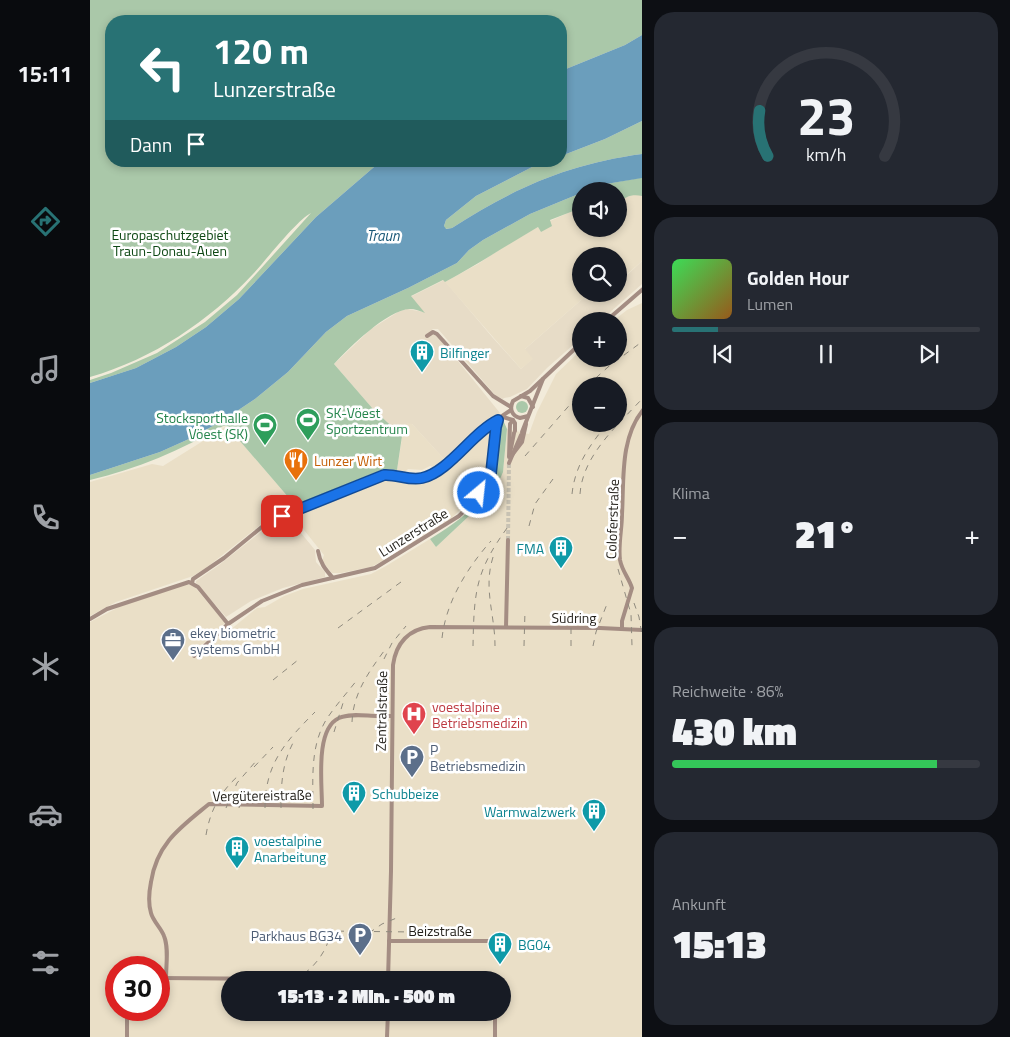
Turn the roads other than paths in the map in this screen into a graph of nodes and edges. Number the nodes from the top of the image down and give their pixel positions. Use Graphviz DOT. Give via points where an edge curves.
graph roads {
  1 [pos="642,289"];
  2 [pos="616,312"];
  3 [pos="427,336"];
  4 [pos="572,351"];
  5 [pos="544,377"];
  6 [pos="521,396"];
  7 [pos="498,400"];
  8 [pos="513,401"];
  9 [pos="532,407"];
  10 [pos="642,410"];
  11 [pos="512,412"];
  12 [pos="504,415"];
  13 [pos="528,416"];
  14 [pos="498,420"];
  15 [pos="526,422"];
  16 [pos="510,456"];
  17 [pos="508,540"];
  18 [pos="318,550"];
  19 [pos="333,578"];
  20 [pos="192,583"];
  21 [pos="90,619"];
  22 [pos="228,624"];
  23 [pos="506,627"];
  24 [pos="622,629"];
  25 [pos="642,630"];
  26 [pos="194,656"];
  27 [pos="392,716"];
  28 [pos="389,941"];
  29 [pos="491,942"];
  30 [pos="165,956"];
  31 [pos="388,971"];
  32 [pos="170,978"];
  33 [pos="221,978"];
  34 [pos="127,1021"];
  35 [pos="388,1021"];
  36 [pos="496,1021"];
  37 [pos="127,1037"];
  38 [pos="387,1037"];
  39 [pos="496,1037"];
  1 -- 2 [label="street"];
  3 -- 7 [label="street" via="433,332 437,334"];
  4 -- 5 [label="street"];
  5 -- 6 [label="street"];
  5 -- 9 [label="street"];
  6 -- 8 [label="street"];
  6 -- 9 [label="street" via="530,400"];
  7 -- 8 [label="street"];
  7 -- 11 [label="street"];
  8 -- 11 [label="street"];
  9 -- 13 [label="street"];
  10 -- 24 [label="street, Coloferstraße" via="630,435 623,486 620,561 632,588"];
  11 -- 12 [label="street"];
  11 -- 12 [label="street" via="507,408"];
  11 -- 13 [label="street" via="523,418"];
  11 -- 16 [label="street"];
  11 -- 16 [label="street" via="515,432"];
  12 -- 14 [label="street"];
  13 -- 15 [label="street"];
  14 -- 19 [label="street, Lunzerstraße" via="489,479 459,516 375,568"];
  14 -- 20 [label="street" via="429,476 417,479 384,475 271,520 193,579"];
  15 -- 16 [label="street"];
  15 -- 16 [label="street" via="522,442"];
  17 -- 23 [label="street"];
  18 -- 19 [label="street" via="322,565"];
  19 -- 22 [label="street, Lunzerstraße" via="276,595"];
  20 -- 21 [label="street" via="180,584 107,609"];
  20 -- 22 [label="street"];
  22 -- 26 [label="street, Lunzerstraße"];
  23 -- 24 [label="street, Südring"];
  23 -- 27 [label="street, Zentralstraße" via="430,627 409,633 398,646 394,658"];
  24 -- 25 [label="street, Südring"];
  27 -- 28 [label="street, Zentralstraße"];
  27 -- 30 [label="street, Vergütereistraße" via="341,717 331,724 322,745 322,806 209,804 169,839 154,868 149,899 152,917 165,938"];
  28 -- 29 [label="street, Beizstraße"];
  28 -- 31 [label="street, Zentralstraße"];
  32 -- 33 [label="street"];
  34 -- 37 [label="street"];
  35 -- 38 [label="street"];
  36 -- 39 [label="street"];
}
